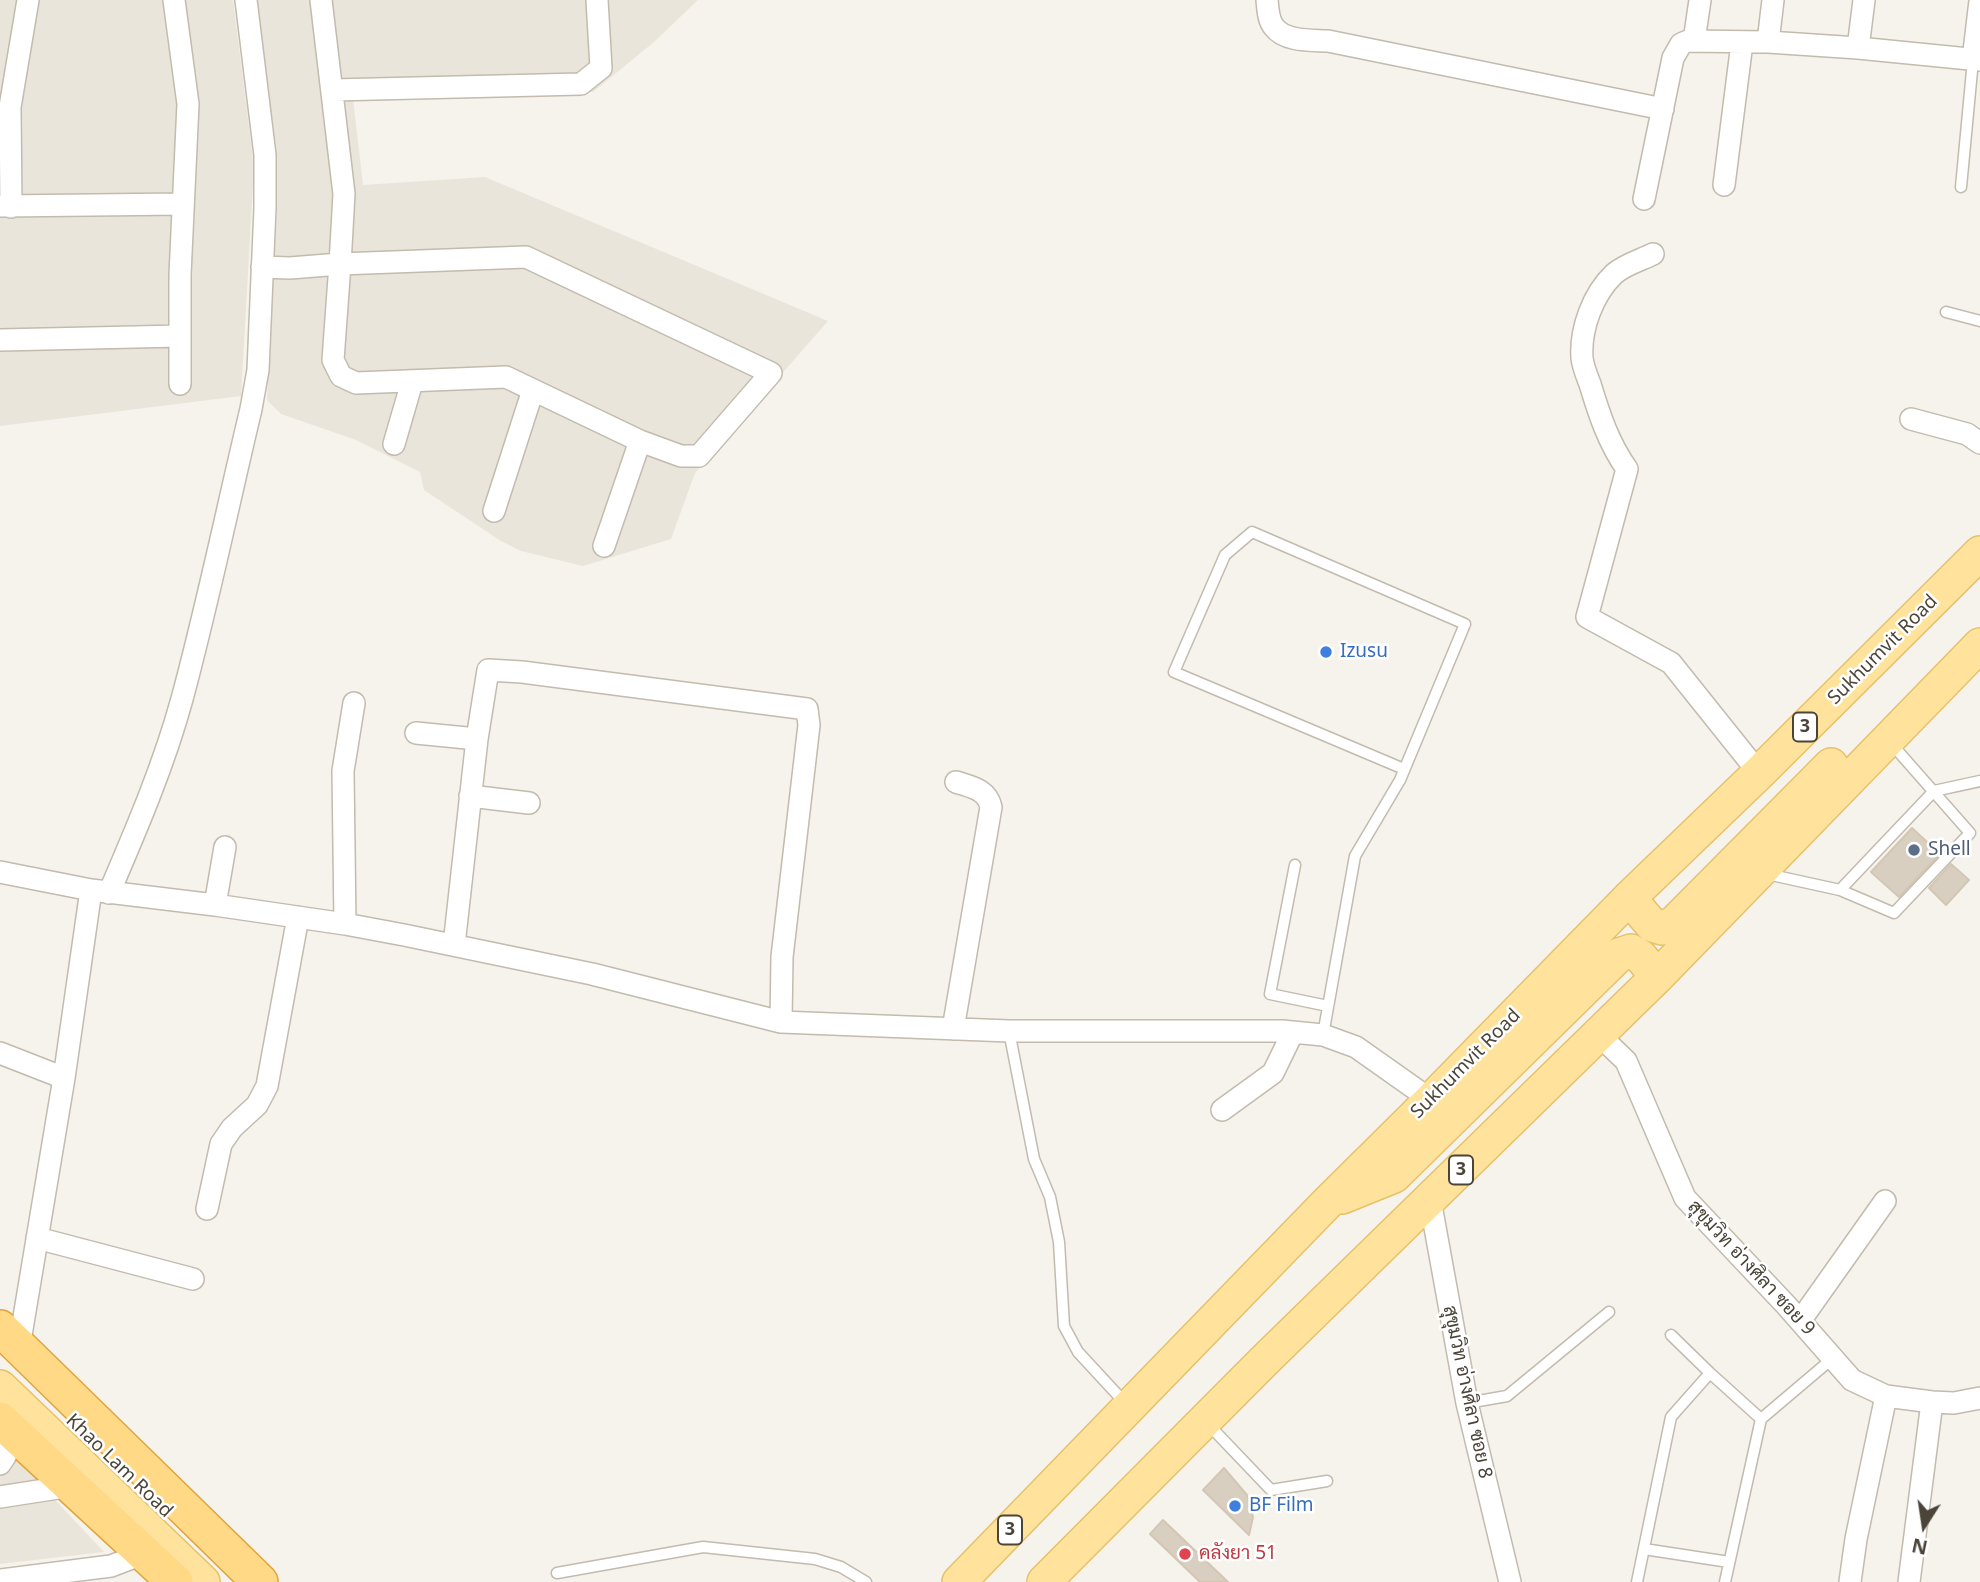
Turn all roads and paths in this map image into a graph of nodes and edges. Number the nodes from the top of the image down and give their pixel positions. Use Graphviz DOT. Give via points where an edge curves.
graph roads {
  1 [pos="28,0"];
  2 [pos="246,0"];
  3 [pos="321,0"];
  4 [pos="597,0"];
  5 [pos="1267,0"];
  6 [pos="1700,0"];
  7 [pos="1773,0"];
  8 [pos="1864,0"];
  9 [pos="168,1"];
  10 [pos="1980,1"];
  11 [pos="1694,41"];
  12 [pos="1768,42"];
  13 [pos="1742,43"];
  14 [pos="1858,48"];
  15 [pos="1976,60"];
  16 [pos="333,90"];
  17 [pos="1663,109"];
  18 [pos="1724,185"];
  19 [pos="1961,187"];
  20 [pos="1644,199"];
  21 [pos="183,204"];
  22 [pos="5,207"];
  23 [pos="1653,254"];
  24 [pos="262,261"];
  25 [pos="340,264"];
  26 [pos="1946,312"];
  27 [pos="1980,321"];
  28 [pos="180,336"];
  29 [pos="0,340"];
  30 [pos="412,382"];
  31 [pos="180,384"];
  32 [pos="533,390"];
  33 [pos="1911,419"];
  34 [pos="640,441"];
  35 [pos="1980,443"];
  36 [pos="394,444"];
  37 [pos="494,510"];
  38 [pos="604,546"];
  39 [pos="1980,553"];
  40 [pos="1980,645"];
  41 [pos="1949,676"];
  42 [pos="354,703"];
  43 [pos="416,733"];
  44 [pos="477,739"];
  45 [pos="1887,739"];
  46 [pos="1404,769"];
  47 [pos="1759,774"];
  48 [pos="1980,781"];
  49 [pos="956,782"];
  50 [pos="1934,791"];
  51 [pos="470,796"];
  52 [pos="529,803"];
  53 [pos="225,847"];
  54 [pos="1295,865"];
  55 [pos="0,872"];
  56 [pos="1759,872"];
  57 [pos="1840,890"];
  58 [pos="100,891"];
  59 [pos="1629,898"];
  60 [pos="215,905"];
  61 [pos="298,917"];
  62 [pos="345,924"];
  63 [pos="454,945"];
  64 [pos="1657,977"];
  65 [pos="1328,1006"];
  66 [pos="781,1022"];
  67 [pos="953,1030"];
  68 [pos="1009,1031"];
  69 [pos="1293,1032"];
  70 [pos="1323,1035"];
  71 [pos="1599,1035"];
  72 [pos="0,1053"];
  73 [pos="64,1078"];
  74 [pos="1431,1101"];
  75 [pos="1222,1110"];
  76 [pos="1430,1200"];
  77 [pos="1885,1201"];
  78 [pos="1327,1203"];
  79 [pos="206,1209"];
  80 [pos="37,1238"];
  81 [pos="193,1279"];
  82 [pos="1609,1312"];
  83 [pos="1800,1321"];
  84 [pos="1671,1335"];
  85 [pos="6,1342"];
  86 [pos="1833,1359"];
  87 [pos="1710,1373"];
  88 [pos="1886,1395"];
  89 [pos="1980,1398"];
  90 [pos="1932,1402"];
  91 [pos="1467,1403"];
  92 [pos="12,1405"];
  93 [pos="1129,1407"];
  94 [pos="1761,1419"];
  95 [pos="1205,1421"];
  96 [pos="0,1464"];
  97 [pos="1061,1477"];
  98 [pos="1327,1481"];
  99 [pos="71,1486"];
  100 [pos="0,1497"];
  101 [pos="1644,1549"];
  102 [pos="145,1553"];
  103 [pos="1729,1563"];
  104 [pos="557,1573"];
  105 [pos="46,1578"];
  106 [pos="0,1580"];
  107 [pos="175,1582"];
  108 [pos="203,1582"];
  109 [pos="238,1582"];
  110 [pos="260,1582"];
  111 [pos="866,1582"];
  112 [pos="940,1582"];
  113 [pos="958,1582"];
  114 [pos="1044,1582"];
  115 [pos="1510,1582"];
  116 [pos="1637,1582"];
  117 [pos="1725,1582"];
  118 [pos="1850,1582"];
  119 [pos="1909,1582"];
  1 -- 22 [label="street" via="10,107"];
  2 -- 24 [label="street" via="265,155"];
  3 -- 16 [label="street"];
  4 -- 16 [label="street" via="601,68 581,84"];
  5 -- 17 [label="street" via="1275,29 1287,36"];
  6 -- 11 [label="street"];
  7 -- 12 [label="street"];
  8 -- 14 [label="street"];
  9 -- 21 [label="street" via="188,104"];
  10 -- 15 [label="street"];
  11 -- 13 [label="street"];
  11 -- 17 [label="street" via="1676,50"];
  12 -- 13 [label="street"];
  12 -- 14 [label="street"];
  13 -- 18 [label="street"];
  14 -- 15 [label="street"];
  15 -- 19 [label="lane"];
  16 -- 25 [label="street" via="344,194"];
  17 -- 20 [label="street"];
  21 -- 22 [label="street"];
  21 -- 28 [label="street"];
  23 -- 47 [label="street" via="1616,272 1596,295 1586,323 1582,359 1615,451 1627,469 1587,617 1671,663"];
  24 -- 25 [label="street"];
  24 -- 58 [label="street" via="258,370 251,409 182,700 161,764"];
  25 -- 30 [label="street" via="333,360 341,376 356,383"];
  25 -- 34 [label="street" via="526,257 771,373 699,456 681,456"];
  26 -- 27 [label="lane"];
  28 -- 29 [label="street"];
  28 -- 31 [label="street"];
  30 -- 32 [label="street" via="506,377"];
  30 -- 36 [label="street"];
  32 -- 34 [label="street"];
  32 -- 37 [label="street"];
  33 -- 35 [label="street" via="1967,434"];
  34 -- 38 [label="street"];
  39 -- 47 [label="main road, Sukhumvit Road / 3"];
  40 -- 41 [label="main road, 3"];
  41 -- 45 [label="main road, 3"];
  41 -- 59 [label="main road" via="1902,694 1674,923 1662,928 1652,925"];
  42 -- 62 [label="street" via="343,771"];
  43 -- 44 [label="street"];
  44 -- 51 [label="street"];
  44 -- 66 [label="street" via="488,670 807,709 809,725 782,957"];
  45 -- 50 [label="lane"];
  45 -- 56 [label="main road, 3"];
  46 -- 46 [label="lane" via="1465,624 1252,532 1225,555 1174,672"];
  46 -- 65 [label="lane" via="1355,856"];
  47 -- 59 [label="main road, Sukhumvit Road / 3"];
  48 -- 50 [label="lane"];
  49 -- 67 [label="street" via="983,791 991,807"];
  50 -- 57 [label="lane"];
  50 -- 57 [label="lane" via="1970,832 1894,912"];
  51 -- 52 [label="street"];
  51 -- 63 [label="street"];
  53 -- 60 [label="street"];
  54 -- 65 [label="lane" via="1270,995"];
  55 -- 58 [label="street"];
  56 -- 57 [label="lane"];
  56 -- 64 [label="main road, 3"];
  58 -- 60 [label="street"];
  58 -- 73 [label="street"];
  59 -- 74 [label="main road, Sukhumvit Road / 3"];
  60 -- 61 [label="street"];
  61 -- 62 [label="street"];
  61 -- 79 [label="street" via="267,1086 257,1105 221,1144"];
  62 -- 63 [label="street"];
  63 -- 66 [label="street"];
  64 -- 71 [label="main road, 3"];
  64 -- 78 [label="main road" via="1631,951 1619,955 1395,1176"];
  65 -- 70 [label="lane"];
  66 -- 67 [label="street"];
  67 -- 68 [label="street"];
  68 -- 69 [label="street"];
  68 -- 93 [label="lane" via="1034,1159 1050,1197 1059,1242 1064,1326 1078,1352"];
  69 -- 70 [label="street"];
  69 -- 75 [label="street" via="1273,1073"];
  70 -- 74 [label="street" via="1356,1047"];
  71 -- 76 [label="main road, 3"];
  71 -- 83 [label="street, สุขุมวิท อ่างศิลา ซอย 9" via="1626,1061 1685,1198"];
  72 -- 73 [label="street"];
  73 -- 80 [label="street"];
  74 -- 78 [label="main road, Sukhumvit Road / 3"];
  76 -- 91 [label="street, สุขุมวิท อ่างศิลา ซอย 8"];
  76 -- 95 [label="main road, 3"];
  77 -- 83 [label="street"];
  78 -- 93 [label="main road, Sukhumvit Road / 3"];
  80 -- 81 [label="street"];
  80 -- 85 [label="street"];
  82 -- 91 [label="lane" via="1507,1396"];
  83 -- 86 [label="street, สุขุมวิท อ่างศิลา ซอย 9"];
  84 -- 87 [label="lane"];
  85 -- 92 [label="main road, Khao Lam Road"];
  85 -- 110 [label="highway"];
  86 -- 88 [label="street, สุขุมวิท อ่างศิลา ซอย 9" via="1852,1380"];
  86 -- 94 [label="lane"];
  87 -- 94 [label="lane"];
  87 -- 101 [label="lane" via="1671,1417"];
  88 -- 90 [label="street, สุขุมวิท อ่างศิลา ซอย 9"];
  88 -- 118 [label="street"];
  89 -- 90 [label="street, สุขุมวิท อ่างศิลา ซอย 9"];
  90 -- 119 [label="street"];
  91 -- 115 [label="street, สุขุมวิท อ่างศิลา ซอย 8"];
  92 -- 96 [label="street" via="11,1440"];
  92 -- 99 [label="highway"];
  92 -- 108 [label="main road, Khao Lam Road"];
  92 -- 109 [label="main road, Khao Lam Road"];
  93 -- 97 [label="main road, Sukhumvit Road / 3"];
  94 -- 103 [label="lane"];
  95 -- 98 [label="lane" via="1271,1490"];
  95 -- 114 [label="main road, 3"];
  97 -- 112 [label="main road"];
  97 -- 113 [label="main road, Sukhumvit Road / 3"];
  99 -- 100 [label="street"];
  99 -- 102 [label="highway"];
  101 -- 103 [label="lane"];
  101 -- 116 [label="lane"];
  102 -- 105 [label="street" via="111,1566"];
  102 -- 107 [label="highway"];
  103 -- 117 [label="lane"];
  104 -- 111 [label="lane" via="703,1547 815,1559"];
  105 -- 106 [label="street"];
}
